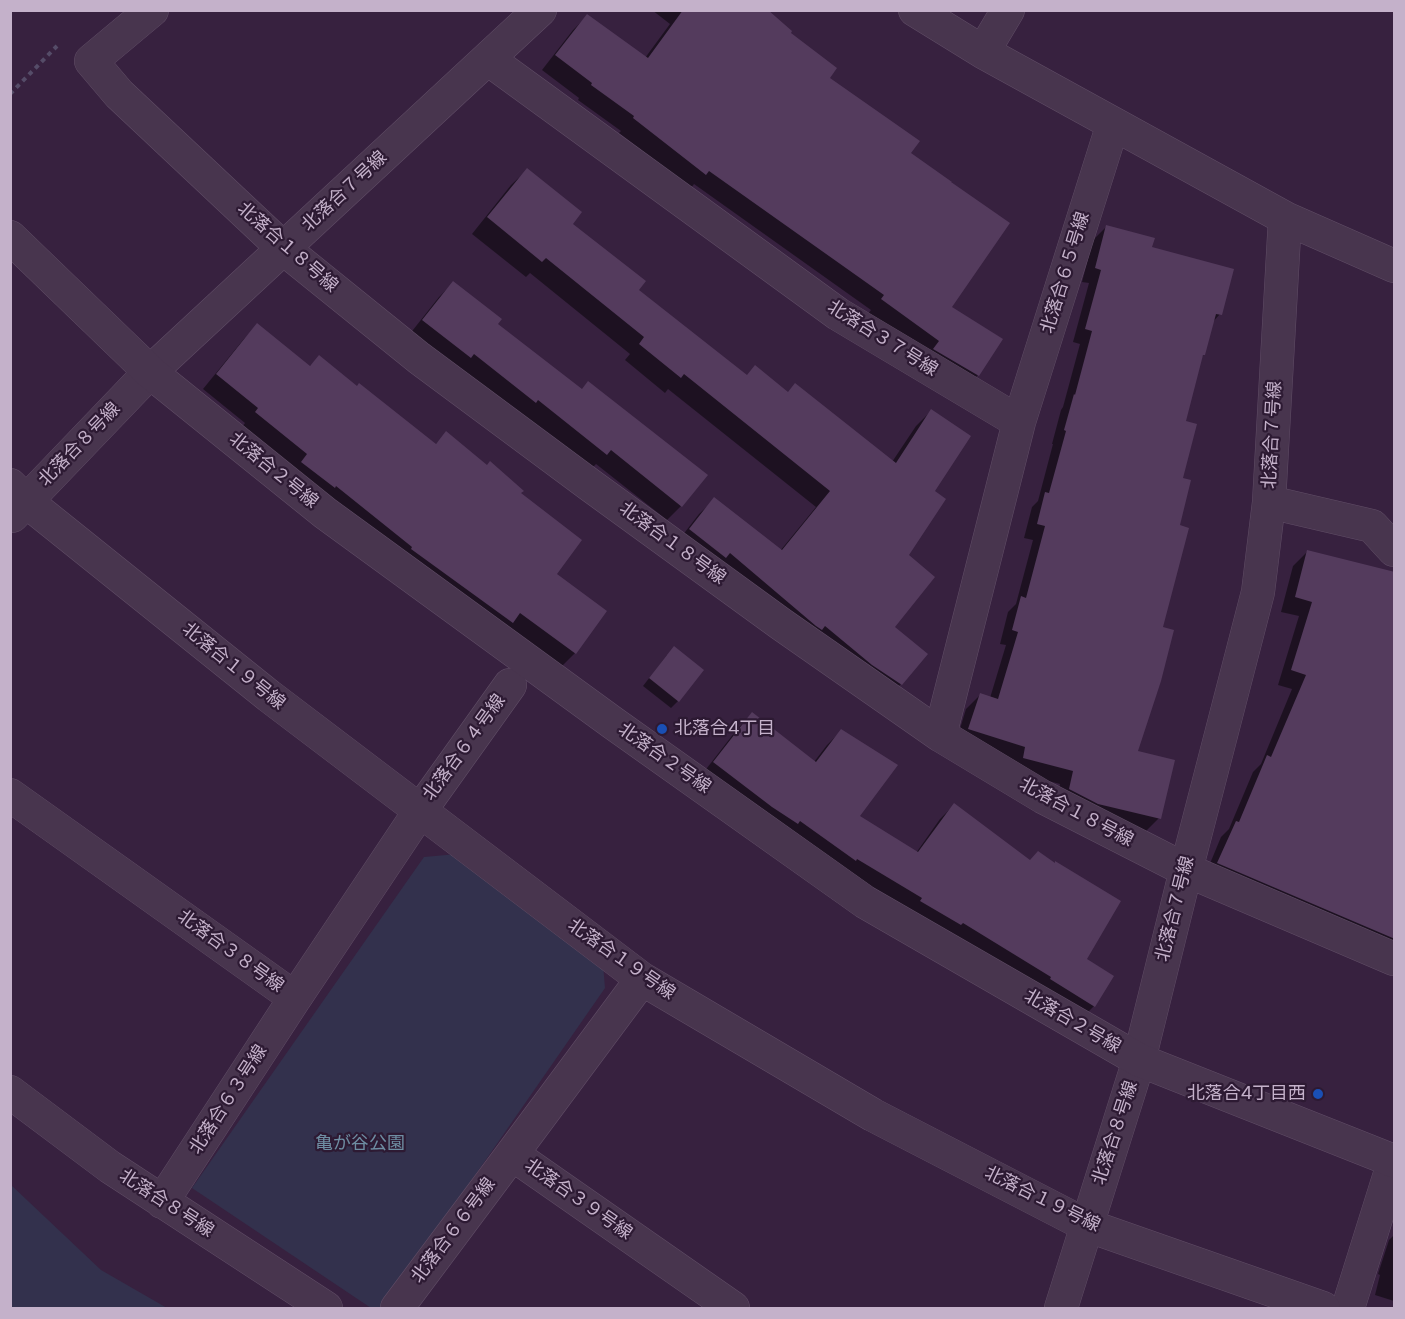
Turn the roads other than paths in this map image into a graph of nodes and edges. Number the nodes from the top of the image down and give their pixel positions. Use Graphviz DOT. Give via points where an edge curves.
graph roads {
  1 [pos="152,10"];
  2 [pos="540,10"];
  3 [pos="915,10"];
  4 [pos="1008,10"];
  5 [pos="983,52"];
  6 [pos="488,59"];
  7 [pos="1113,124"];
  8 [pos="1285,218"];
  9 [pos="10,237"];
  10 [pos="284,249"];
  11 [pos="1395,266"];
  12 [pos="150,372"];
  13 [pos="1019,422"];
  14 [pos="16,501"];
  15 [pos="1269,502"];
  16 [pos="1395,550"];
  17 [pos="510,685"];
  18 [pos="940,735"];
  19 [pos="10,795"];
  20 [pos="420,811"];
  21 [pos="1186,870"];
  22 [pos="1395,959"];
  23 [pos="642,979"];
  24 [pos="295,998"];
  25 [pos="1138,1060"];
  26 [pos="10,1092"];
  27 [pos="512,1154"];
  28 [pos="1394,1161"];
  29 [pos="162,1202"];
  30 [pos="1086,1225"];
  31 [pos="326,1308"];
  32 [pos="397,1308"];
  33 [pos="733,1308"];
  34 [pos="1060,1308"];
  35 [pos="1323,1308"];
  36 [pos="1348,1308"];
  1 -- 10 [label="street, 北落合１８号線" via="91,61 119,94"];
  2 -- 6 [label="street, 北落合７号線"];
  3 -- 5 [label="street"];
  4 -- 5 [label="street"];
  5 -- 7 [label="street"];
  6 -- 10 [label="street, 北落合７号線"];
  6 -- 13 [label="street, 北落合３７号線" via="838,314"];
  7 -- 8 [label="street"];
  7 -- 13 [label="street, 北落合６５号線"];
  8 -- 11 [label="street"];
  8 -- 15 [label="street, 北落合７号線"];
  9 -- 12 [label="street, 北落合２号線"];
  10 -- 12 [label="street, 北落合７号線"];
  10 -- 18 [label="street, 北落合１８号線" via="419,358 580,478"];
  12 -- 14 [label="street, 北落合８号線"];
  12 -- 25 [label="street, 北落合２号線" via="325,513 855,895"];
  13 -- 18 [label="street"];
  14 -- 20 [label="street, 北落合１９号線"];
  15 -- 16 [label="street" via="1372,526"];
  15 -- 21 [label="street, 北落合７号線" via="1258,592"];
  17 -- 20 [label="street, 北落合６４号線"];
  18 -- 21 [label="street, 北落合１８号線" via="1043,797"];
  19 -- 24 [label="street, 北落合３８号線"];
  20 -- 23 [label="street, 北落合１９号線"];
  20 -- 24 [label="street, 北落合３８号線"];
  21 -- 22 [label="street, 北落合１８号線"];
  21 -- 25 [label="street, 北落合７号線"];
  23 -- 27 [label="street, 北落合３９号線"];
  23 -- 30 [label="street, 北落合１９号線" via="873,1115"];
  24 -- 29 [label="street, 北落合６３号線"];
  25 -- 28 [label="street, 北落合２号線"];
  25 -- 30 [label="street, 北落合８号線"];
  26 -- 29 [label="street, 北落合８号線"];
  27 -- 32 [label="street, 北落合６６号線"];
  27 -- 33 [label="street, 北落合３９号線"];
  28 -- 36 [label="street"];
  29 -- 31 [label="street, 北落合８号線"];
  30 -- 34 [label="street, 北落合８号線"];
  30 -- 35 [label="street, 北落合１９号線"];
}
